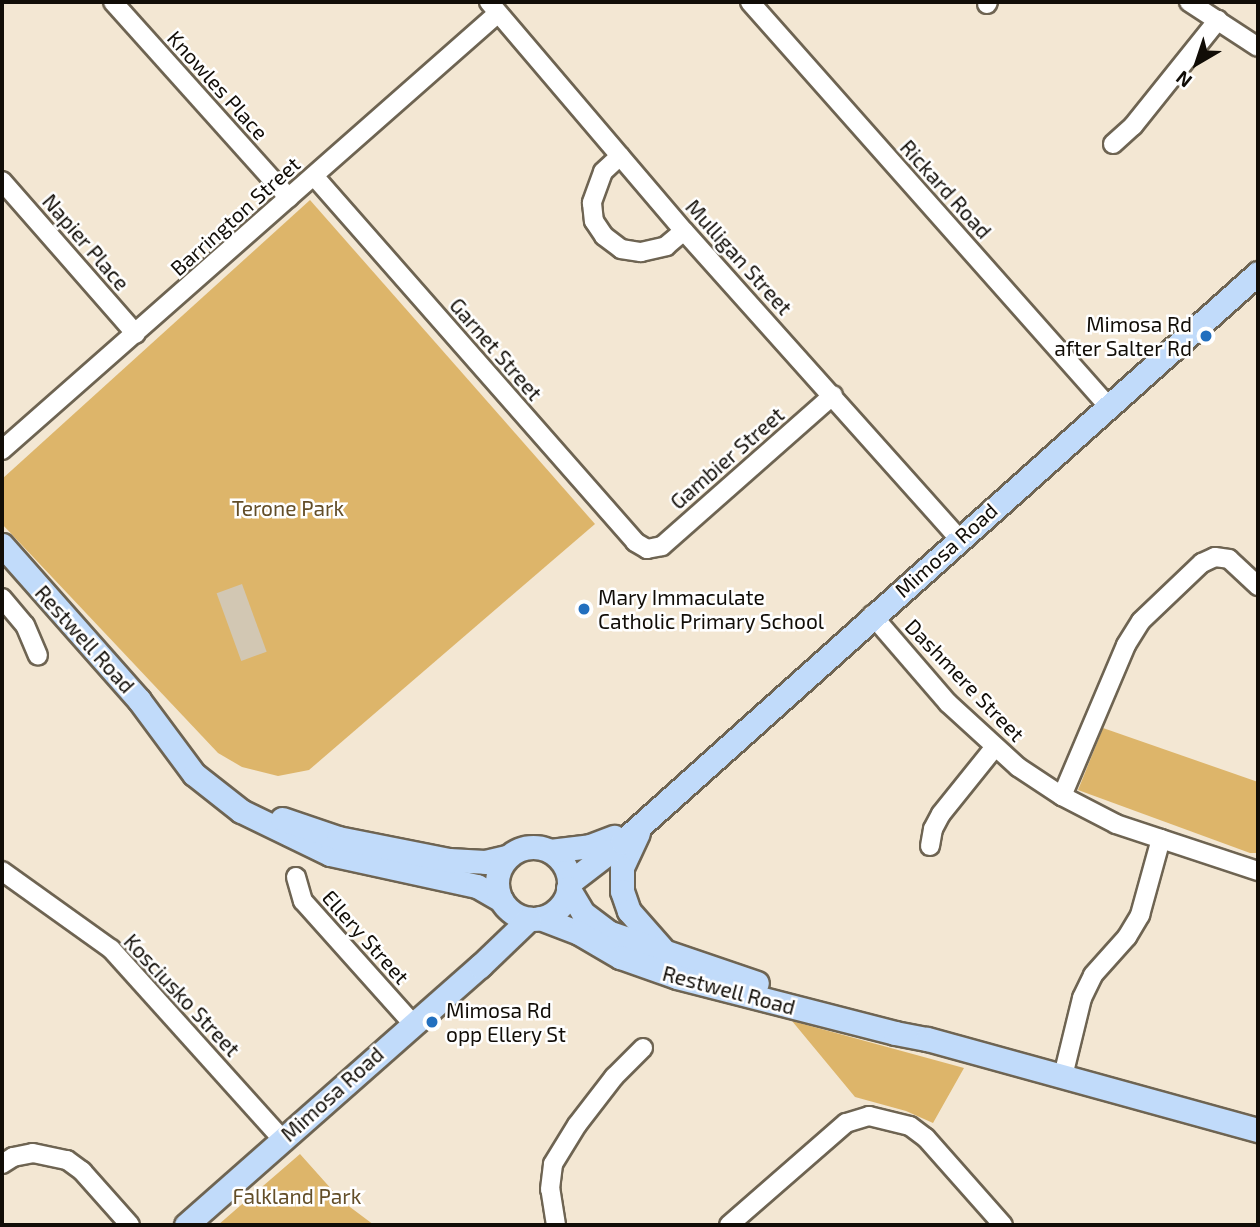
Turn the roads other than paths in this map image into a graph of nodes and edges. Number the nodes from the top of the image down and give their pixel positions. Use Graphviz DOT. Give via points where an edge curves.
graph roads {
  1 [pos="113,2"];
  2 [pos="750,2"];
  3 [pos="1189,2"];
  4 [pos="493,8"];
  5 [pos="1218,20"];
  6 [pos="1257,44"];
  7 [pos="1113,144"];
  8 [pos="620,156"];
  9 [pos="314,176"];
  10 [pos="2,181"];
  11 [pos="289,198"];
  12 [pos="684,231"];
  13 [pos="1255,281"];
  14 [pos="136,334"];
  15 [pos="833,395"];
  16 [pos="1108,406"];
  17 [pos="2,450"];
  18 [pos="959,539"];
  19 [pos="2,545"];
  20 [pos="648,550"];
  21 [pos="1258,586"];
  22 [pos="2,598"];
  23 [pos="872,615"];
  24 [pos="38,654"];
  25 [pos="167,734"];
  26 [pos="994,748"];
  27 [pos="1062,796"];
  28 [pos="657,808"];
  29 [pos="635,828"];
  30 [pos="1161,839"];
  31 [pos="930,846"];
  32 [pos="550,851"];
  33 [pos="507,857"];
  34 [pos="2,871"];
  35 [pos="1258,871"];
  36 [pos="296,877"];
  37 [pos="569,886"];
  38 [pos="519,911"];
  39 [pos="667,954"];
  40 [pos="412,1023"];
  41 [pos="927,1038"];
  42 [pos="643,1048"];
  43 [pos="1063,1076"];
  44 [pos="1258,1130"];
  45 [pos="282,1139"];
  46 [pos="2,1164"];
  47 [pos="736,1223"];
  48 [pos="130,1225"];
  49 [pos="186,1225"];
  50 [pos="556,1225"];
  51 [pos="1003,1225"];
  1 -- 11 [label="street, Knowles Place"];
  2 -- 16 [label="street, Rickard Road"];
  3 -- 5 [label="street"];
  4 -- 8 [label="street, Mulligan Street"];
  4 -- 9 [label="street, Barrington Street"];
  5 -- 6 [label="street"];
  5 -- 7 [label="street" via="1133,126"];
  8 -- 12 [label="street, Mulligan Street"];
  8 -- 12 [label="street" via="603,172 592,203 594,221 604,236 621,249 641,252 666,246"];
  9 -- 11 [label="street, Barrington Street"];
  9 -- 20 [label="street, Garnet Street" via="635,542"];
  10 -- 14 [label="street, Napier Place"];
  11 -- 14 [label="street, Barrington Street"];
  12 -- 15 [label="street, Mulligan Street"];
  13 -- 16 [label="main road, Mimosa Road"];
  14 -- 17 [label="street, Barrington Street"];
  15 -- 18 [label="street, Mulligan Street"];
  15 -- 20 [label="street, Gambier Street" via="662,546"];
  16 -- 18 [label="main road, Mimosa Road"];
  18 -- 23 [label="main road, Mimosa Road"];
  19 -- 25 [label="main road, Restwell Road"];
  21 -- 27 [label="street" via="1229,559 1215,557 1202,563 1141,621 1126,645"];
  22 -- 24 [label="street" via="25,625"];
  23 -- 26 [label="street, Dashmere Street"];
  23 -- 28 [label="main road, Mimosa Road"];
  25 -- 33 [label="main road, Restwell Road" via="247,799 312,830 449,860 485,862"];
  25 -- 38 [label="main road, Restwell Road" via="176,754 194,774 241,811 276,831 330,854 477,886"];
  26 -- 27 [label="street, Dashmere Street"];
  26 -- 31 [label="street" via="942,814"];
  27 -- 30 [label="street, Dashmere Street" via="1116,824"];
  28 -- 29 [label="main road, Mimosa Road"];
  28 -- 39 [label="main road" via="632,841 622,868 622,891 629,911"];
  29 -- 32 [label="main road, Mimosa Road" via="590,846"];
  29 -- 37 [label="main road, Mimosa Road"];
  30 -- 35 [label="street, Dashmere Street"];
  30 -- 43 [label="street" via="1140,915 1093,975 1082,998"];
  32 -- 33 [label="main road" via="527,847"];
  32 -- 37 [label="main road" via="565,867"];
  33 -- 38 [label="main road" via="497,876"];
  34 -- 45 [label="street, Kosciusko Street" via="111,949"];
  36 -- 40 [label="street, Ellery Street" via="303,901"];
  37 -- 38 [label="main road" via="559,907"];
  37 -- 39 [label="main road, Restwell Road" via="583,913 595,924"];
  38 -- 40 [label="main road, Mimosa Road" via="480,966"];
  38 -- 41 [label="main road, Restwell Road" via="579,933 620,957 677,977 895,1034"];
  39 -- 41 [label="main road, Restwell Road"];
  40 -- 45 [label="main road, Mimosa Road"];
  41 -- 43 [label="main road, Restwell Road"];
  42 -- 50 [label="street" via="614,1077 553,1164 550,1189"];
  43 -- 44 [label="main road, Restwell Road"];
  45 -- 49 [label="main road, Mimosa Road"];
  46 -- 48 [label="street" via="33,1153 67,1160"];
  47 -- 51 [label="street" via="846,1123 869,1115 910,1126 926,1138"];
}
